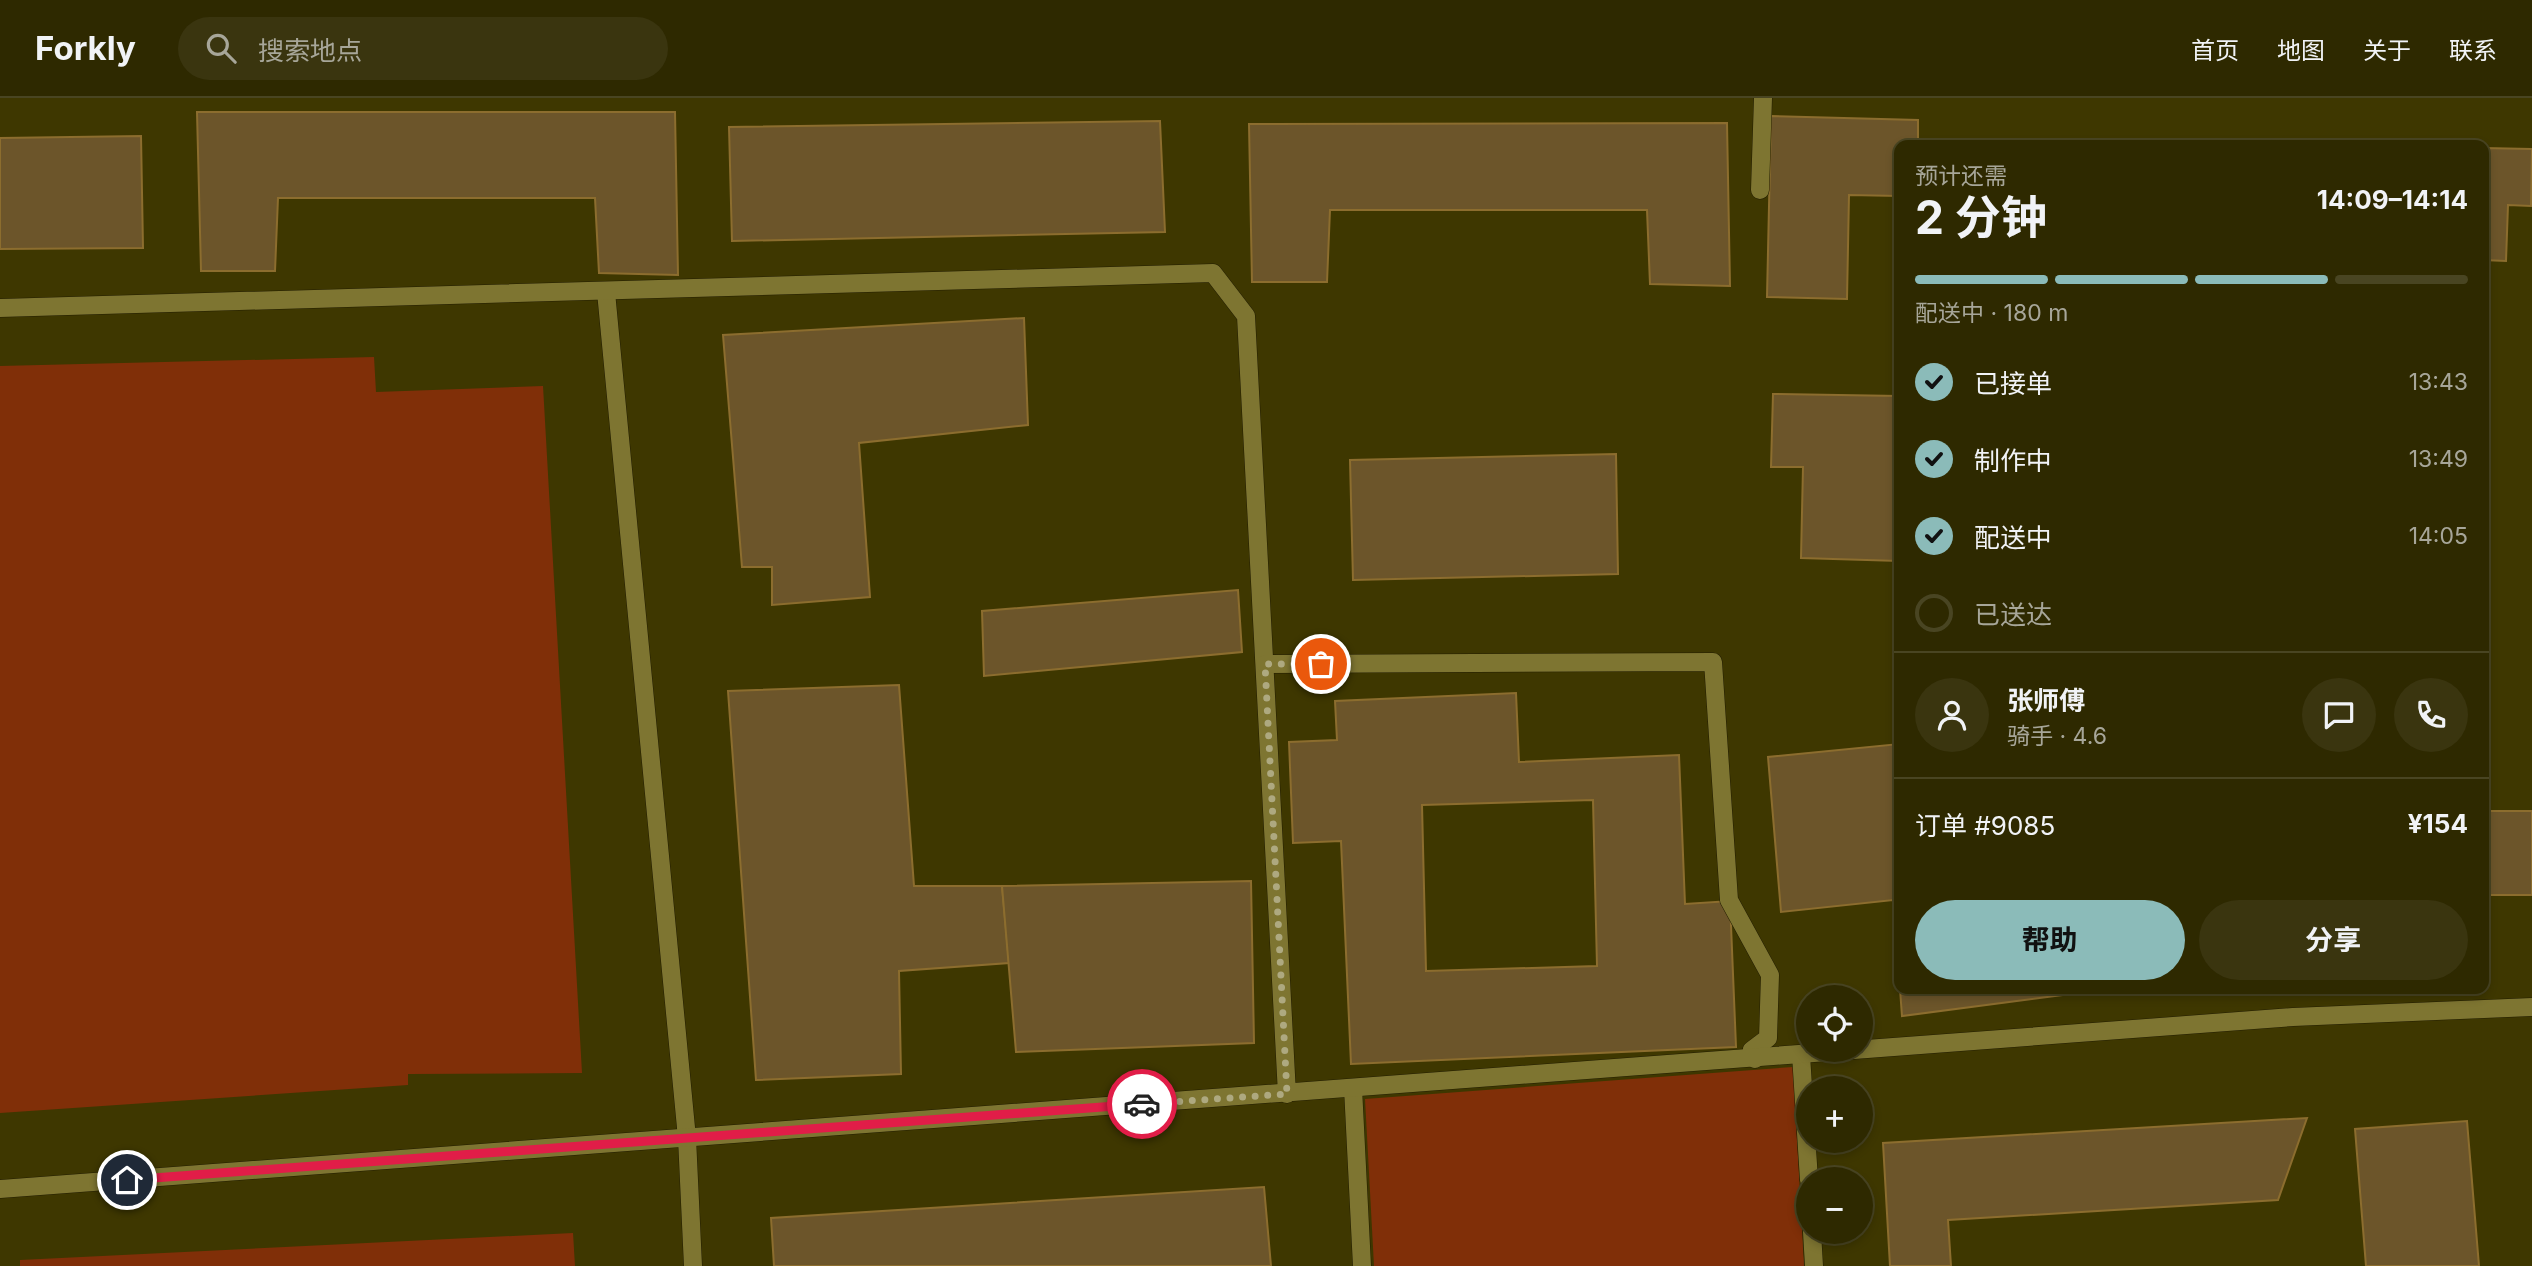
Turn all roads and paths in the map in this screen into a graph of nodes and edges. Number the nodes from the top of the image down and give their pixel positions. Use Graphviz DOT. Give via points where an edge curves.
graph roads {
  1 [pos="1763,98"];
  2 [pos="1760,190"];
  3 [pos="606,292"];
  4 [pos="0,308"];
  5 [pos="1265,664"];
  6 [pos="2532,1007"];
  7 [pos="1873,1049"];
  8 [pos="1796,1055"];
  9 [pos="1755,1059"];
  10 [pos="1801,1062"];
  11 [pos="1353,1088"];
  12 [pos="1287,1094"];
  13 [pos="687,1138"];
  14 [pos="1807,1167"];
  15 [pos="0,1189"];
  16 [pos="1813,1244"];
  17 [pos="693,1266"];
  18 [pos="1362,1266"];
  19 [pos="1814,1266"];
  1 -- 2 [label="street"];
  3 -- 4 [label="street"];
  3 -- 5 [label="street" via="1213,273 1246,316"];
  3 -- 13 [label="street"];
  5 -- 9 [label="street" via="1713,662 1729,900 1770,975 1768,1038 1752,1050"];
  5 -- 12 [label="street"];
  6 -- 7 [label="street" via="2293,1017"];
  8 -- 9 [label="street"];
  9 -- 11 [label="street"];
  10 -- 14 [label="street"];
  11 -- 12 [label="street"];
  11 -- 18 [label="street"];
  12 -- 13 [label="street"];
  13 -- 15 [label="street"];
  13 -- 17 [label="street"];
  16 -- 19 [label="street"];
}
